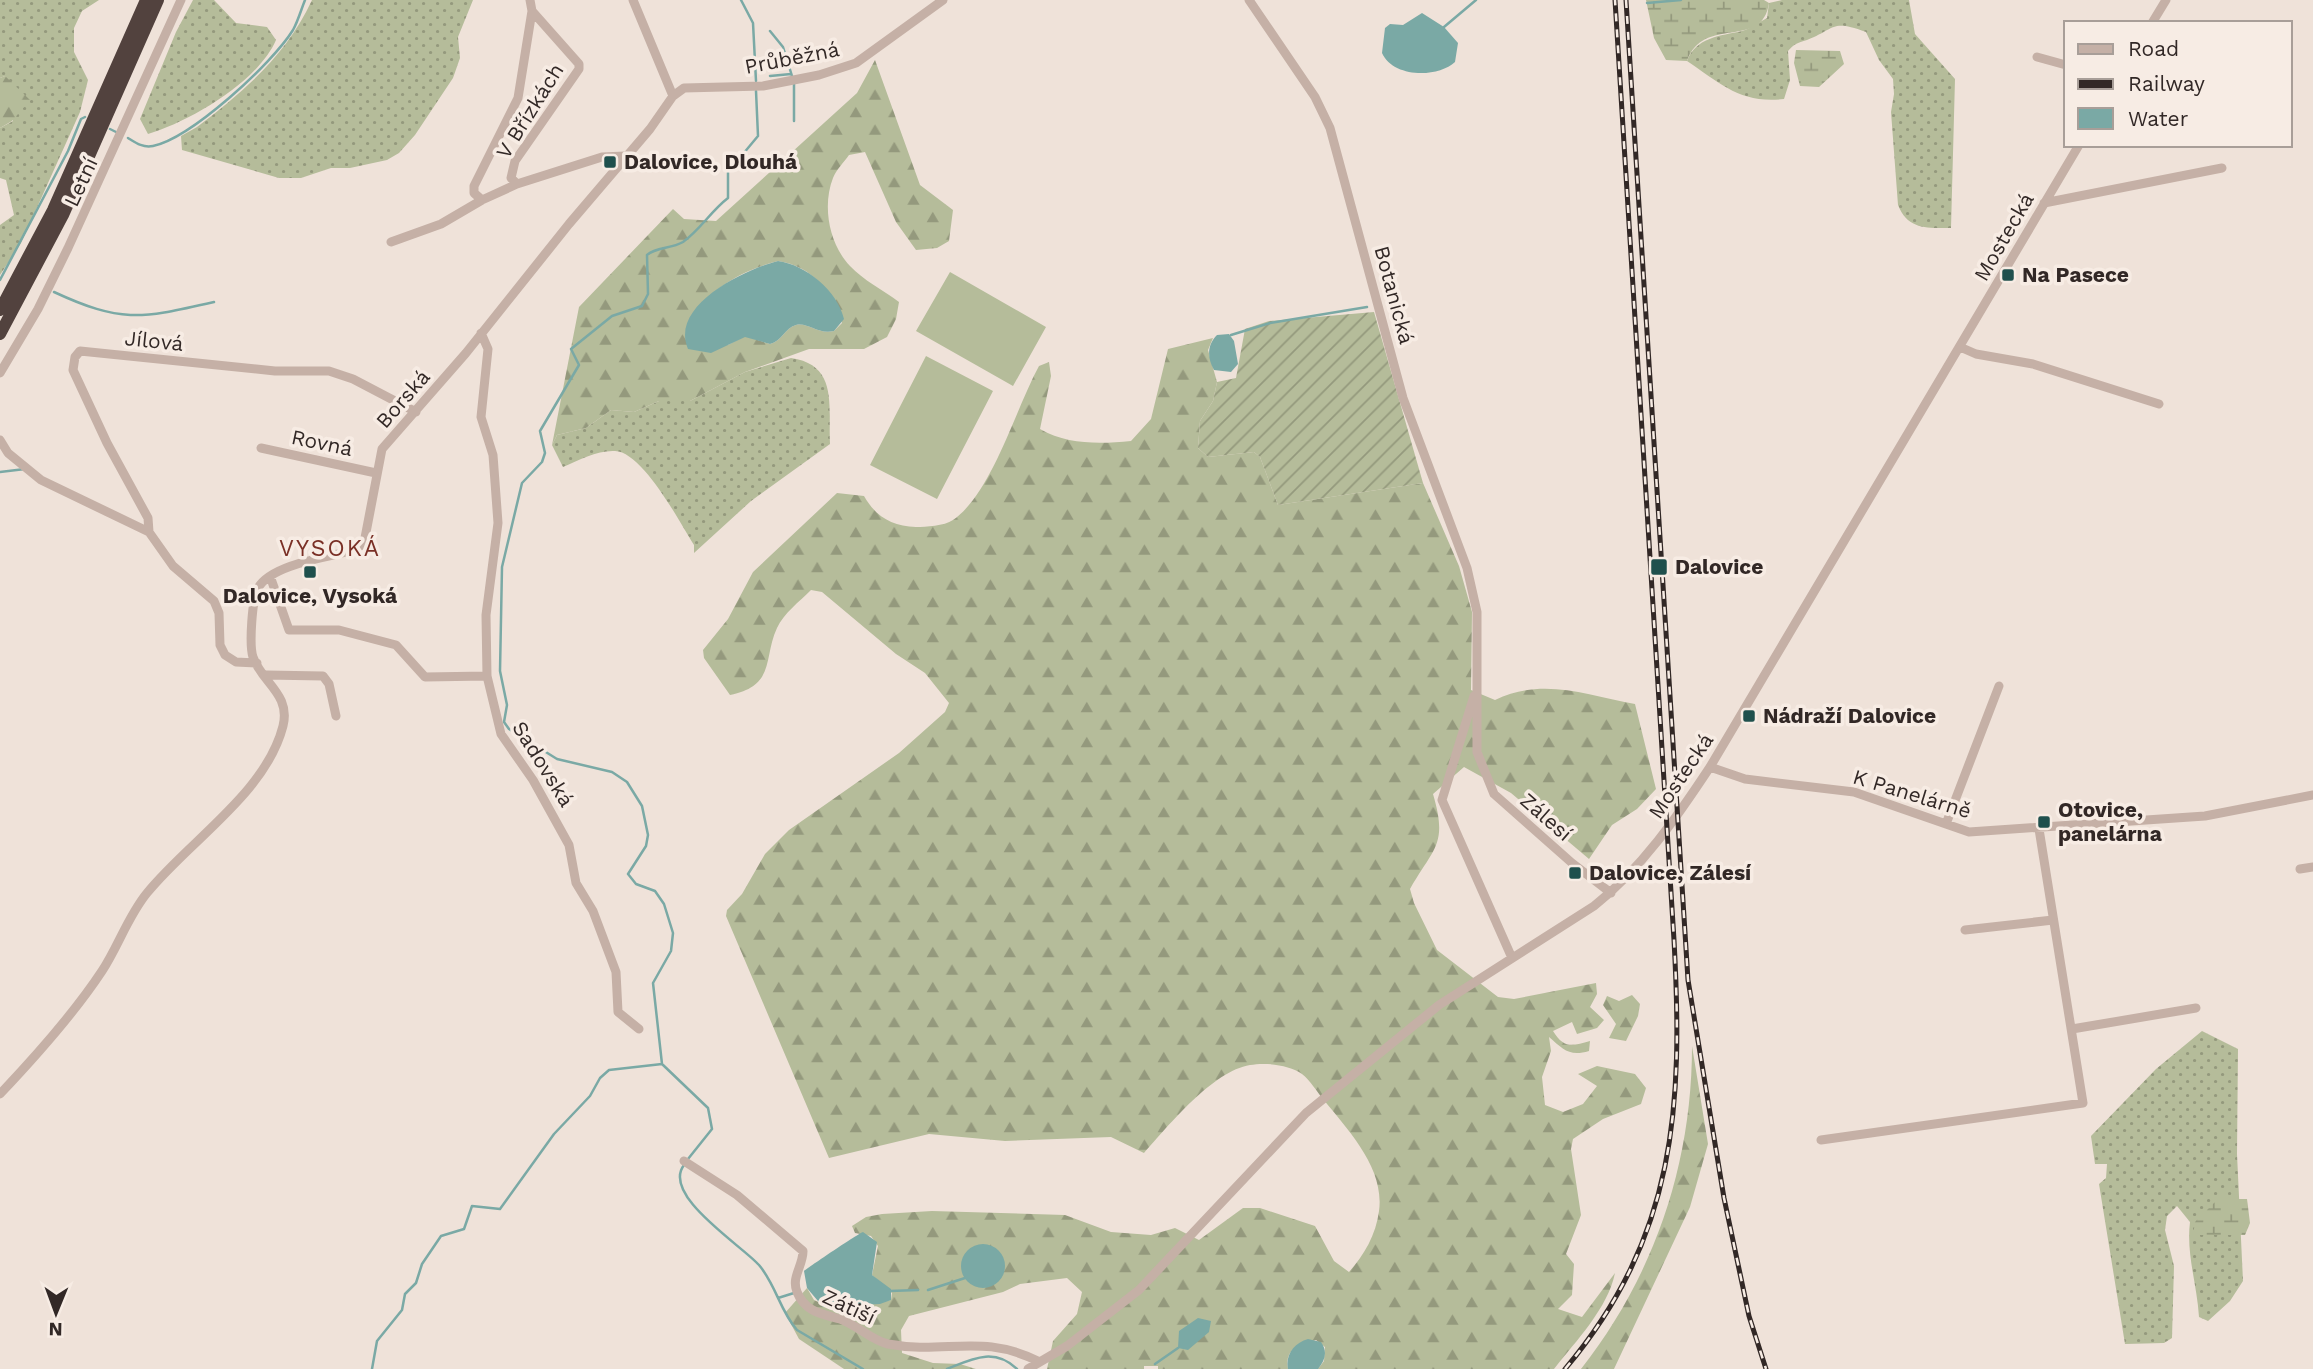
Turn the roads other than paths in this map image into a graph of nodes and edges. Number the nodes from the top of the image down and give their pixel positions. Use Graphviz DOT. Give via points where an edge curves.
graph roads {
  1 [pos="146,0"];
  2 [pos="158,0"];
  3 [pos="181,0"];
  4 [pos="530,0"];
  5 [pos="633,0"];
  6 [pos="943,0"];
  7 [pos="1249,0"];
  8 [pos="2166,0"];
  9 [pos="532,11"];
  10 [pos="2153,21"];
  11 [pos="2037,57"];
  12 [pos="2064,64"];
  13 [pos="673,96"];
  14 [pos="2078,147"];
  15 [pos="625,156"];
  16 [pos="2222,168"];
  17 [pos="517,184"];
  18 [pos="482,200"];
  19 [pos="2044,203"];
  20 [pos="391,242"];
  21 [pos="0,310"];
  22 [pos="481,333"];
  23 [pos="0,334"];
  24 [pos="1960,347"];
  25 [pos="0,373"];
  26 [pos="2159,404"];
  27 [pos="416,412"];
  28 [pos="0,440"];
  29 [pos="261,448"];
  30 [pos="376,473"];
  31 [pos="149,532"];
  32 [pos="270,576"];
  33 [pos="257,663"];
  34 [pos="266,675"];
  35 [pos="487,676"];
  36 [pos="1999,686"];
  37 [pos="1477,687"];
  38 [pos="336,716"];
  39 [pos="1477,752"];
  40 [pos="1710,767"];
  41 [pos="2313,795"];
  42 [pos="1946,824"];
  43 [pos="2039,829"];
  44 [pos="2313,867"];
  45 [pos="2300,869"];
  46 [pos="1611,893"];
  47 [pos="2053,920"];
  48 [pos="1965,930"];
  49 [pos="1512,958"];
  50 [pos="2196,1008"];
  51 [pos="639,1029"];
  52 [pos="2072,1030"];
  53 [pos="0,1094"];
  54 [pos="1821,1140"];
  55 [pos="686,1161"];
  56 [pos="1040,1362"];
  57 [pos="1028,1369"];
  1 -- 21 [label="highway" via="52,210"];
  2 -- 23 [label="highway" via="63,215"];
  3 -- 25 [label="street, Letní" via="68,248"];
  4 -- 9 [label="street"];
  5 -- 13 [label="street"];
  6 -- 13 [label="street, Průběžná" via="856,63 763,86 684,88"];
  7 -- 37 [label="street, Botanická" via="1315,97 1330,128 1403,398 1467,568 1477,612"];
  8 -- 10 [label="street"];
  9 -- 17 [label="street, V Břízkách" via="579,69 515,161 511,178"];
  9 -- 18 [label="street" via="518,98 474,186"];
  11 -- 12 [label="street"];
  13 -- 15 [label="street, Borská"];
  14 -- 19 [label="street, Mostecká"];
  15 -- 17 [label="street, V Břízkách" via="602,157"];
  15 -- 22 [label="street, Borská"];
  16 -- 19 [label="street"];
  17 -- 18 [label="street"];
  18 -- 20 [label="street" via="441,224"];
  19 -- 24 [label="street, Mostecká"];
  22 -- 27 [label="street, Borská"];
  22 -- 35 [label="street, Sadovská" via="488,349 481,417 493,455 498,523 486,615"];
  24 -- 26 [label="street" via="2033,364"];
  24 -- 40 [label="street, Mostecká"];
  27 -- 30 [label="street, Borská" via="382,449"];
  27 -- 31 [label="street, Jílová" via="329,371 275,371 80,351 73,370 148,518"];
  28 -- 31 [label="street" via="8,453 41,481"];
  29 -- 30 [label="street, Rovná"];
  30 -- 32 [label="street, Borská" via="364,543 355,550"];
  31 -- 33 [label="street" via="173,566 214,601 225,655 236,662"];
  32 -- 33 [label="street" via="257,589 252,655"];
  32 -- 35 [label="street" via="289,630 339,630 397,645 425,677"];
  33 -- 34 [label="street"];
  34 -- 38 [label="street" via="323,676"];
  34 -- 53 [label="street" via="285,704 284,725 273,755 255,782 145,896 102,972"];
  35 -- 51 [label="street, Sadovská" via="501,734 569,845 576,883 593,911 616,972 618,1012"];
  36 -- 42 [label="street"];
  37 -- 39 [label="street, Botanická"];
  37 -- 49 [label="street" via="1441,800"];
  39 -- 46 [label="street, Zálesí" via="1494,794"];
  40 -- 42 [label="street, K Panelárně" via="1745,779 1854,792"];
  40 -- 46 [label="street, Mostecká" via="1677,818"];
  41 -- 43 [label="street, K Panelárně" via="2205,816"];
  42 -- 43 [label="street, K Panelárně" via="1969,832"];
  43 -- 47 [label="street"];
  44 -- 45 [label="street"];
  46 -- 49 [label="street, Mostecká"];
  47 -- 48 [label="street"];
  47 -- 52 [label="street"];
  49 -- 56 [label="street, Mostecká" via="1439,1005 1306,1113 1139,1290"];
  50 -- 52 [label="street"];
  52 -- 54 [label="street" via="2083,1103"];
  55 -- 56 [label="street, Zátiší" via="737,1195 803,1251 796,1290 815,1313 841,1320 884,1343 998,1345"];
  56 -- 57 [label="street, Mostecká"];
}
